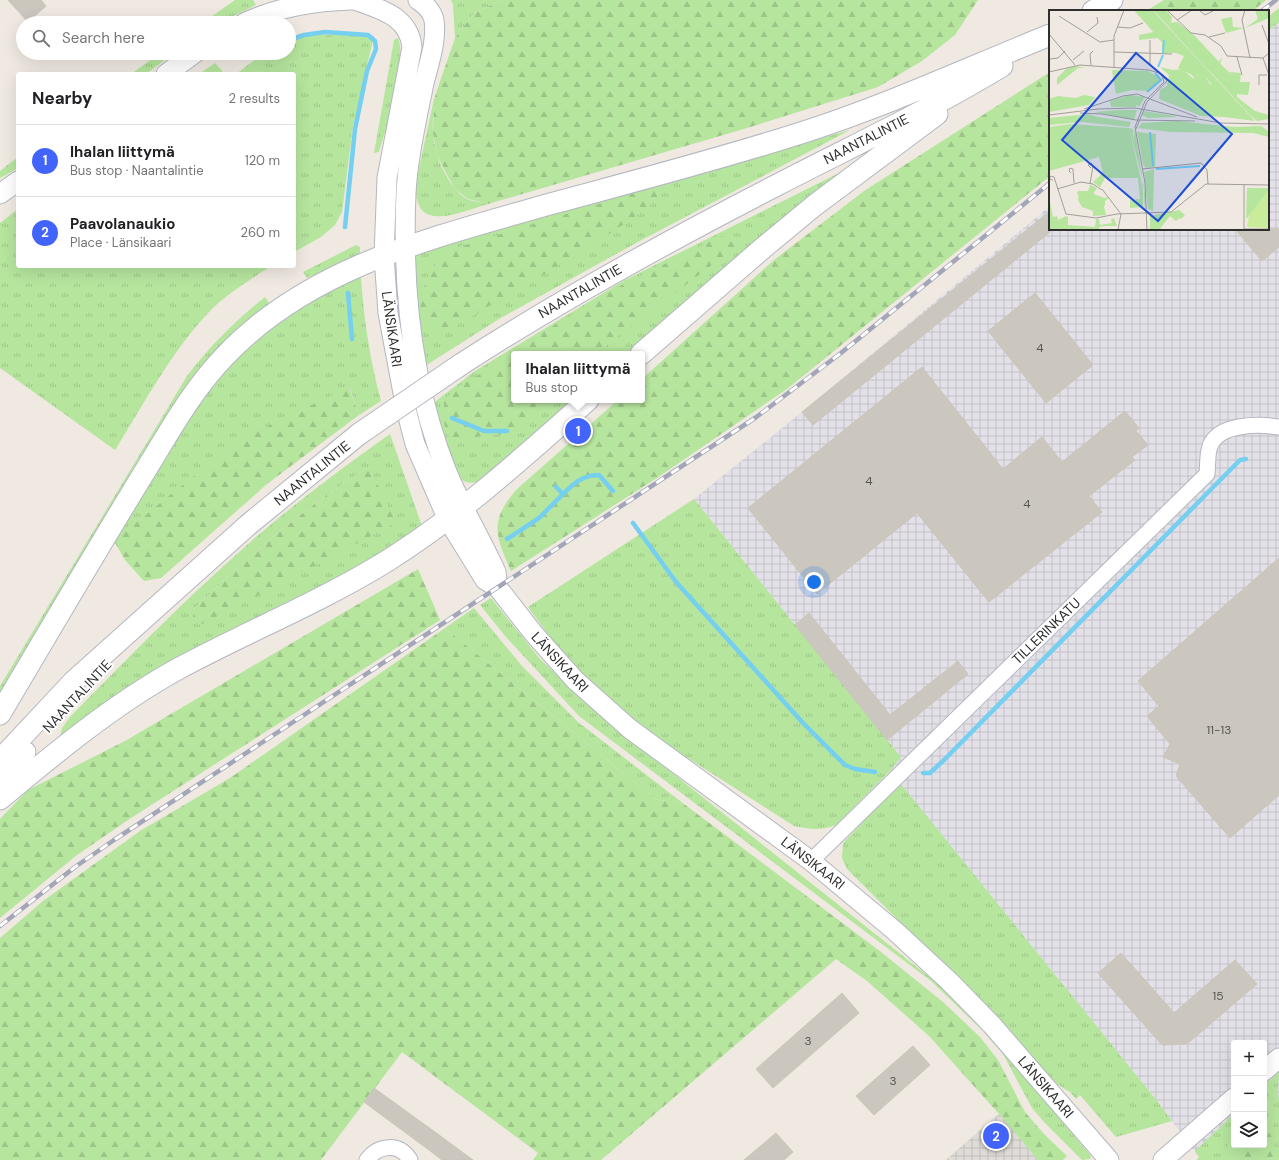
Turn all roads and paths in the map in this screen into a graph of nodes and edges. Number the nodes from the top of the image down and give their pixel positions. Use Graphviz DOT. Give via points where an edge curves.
graph roads {
  1 [pos="351,0"];
  2 [pos="355,0"];
  3 [pos="418,0"];
  4 [pos="1112,0"];
  5 [pos="1095,10"];
  6 [pos="262,16"];
  7 [pos="1049,36"];
  8 [pos="1049,37"];
  9 [pos="185,60"];
  10 [pos="995,70"];
  11 [pos="169,72"];
  12 [pos="16,182"];
  13 [pos="0,194"];
  14 [pos="406,247"];
  15 [pos="384,256"];
  16 [pos="645,351"];
  17 [pos="585,403"];
  18 [pos="1279,427"];
  19 [pos="464,507"];
  20 [pos="448,520"];
  21 [pos="498,588"];
  22 [pos="153,611"];
  23 [pos="0,714"];
  24 [pos="0,760"];
  25 [pos="0,780"];
  26 [pos="0,799"];
  27 [pos="811,861"];
  28 [pos="1279,1058"];
  29 [pos="1267,1068"];
  30 [pos="1231,1101"];
  31 [pos="367,1160"];
  32 [pos="410,1160"];
  33 [pos="1109,1160"];
  34 [pos="1163,1160"];
  1 -- 6 [label="street" via="302,4"];
  2 -- 15 [label="street, LÄNSIKAARI" via="383,10 398,19 409,32 412,47 387,178"];
  3 -- 14 [label="street, LÄNSIKAARI" via="432,14 434,40 412,138 407,180"];
  4 -- 5 [label="main road"];
  7 -- 14 [label="main road" via="893,100 806,131"];
  8 -- 10 [label="main road, NAANTALINTIE"];
  9 -- 11 [label="street"];
  10 -- 16 [label="main road" via="815,205"];
  10 -- 22 [label="main road, NAANTALINTIE, bridge" via="613,272 536,316 359,434 248,525"];
  12 -- 13 [label="street"];
  14 -- 15 [label="main road"];
  14 -- 19 [label="street, LÄNSIKAARI" via="408,308 413,353 424,402 448,473"];
  15 -- 20 [label="street, LÄNSIKAARI" via="388,313 406,409 415,444"];
  15 -- 23 [label="main road" via="339,274 297,296 245,336 203,381 102,542"];
  17 -- 19 [label="main road"];
  18 -- 27 [label="street, TILLERINKATU" via="1238,426 1218,437 1210,445 1207,474"];
  19 -- 20 [label="main road"];
  19 -- 21 [label="street, LÄNSIKAARI" via="496,572"];
  20 -- 21 [label="street, LÄNSIKAARI" via="485,580"];
  20 -- 26 [label="main road" via="348,584 176,670 78,736"];
  21 -- 27 [label="street, LÄNSIKAARI" via="553,656 602,705 630,729"];
  22 -- 24 [label="main road, NAANTALINTIE" via="74,681"];
  22 -- 25 [label="main road, NAANTALINTIE"];
  27 -- 33 [label="street, LÄNSIKAARI" via="895,931 950,982 1040,1078"];
  28 -- 29 [label="street"];
  30 -- 34 [label="street"];
  31 -- 32 [label="street" via="378,1149 389,1147 398,1149"];
}
